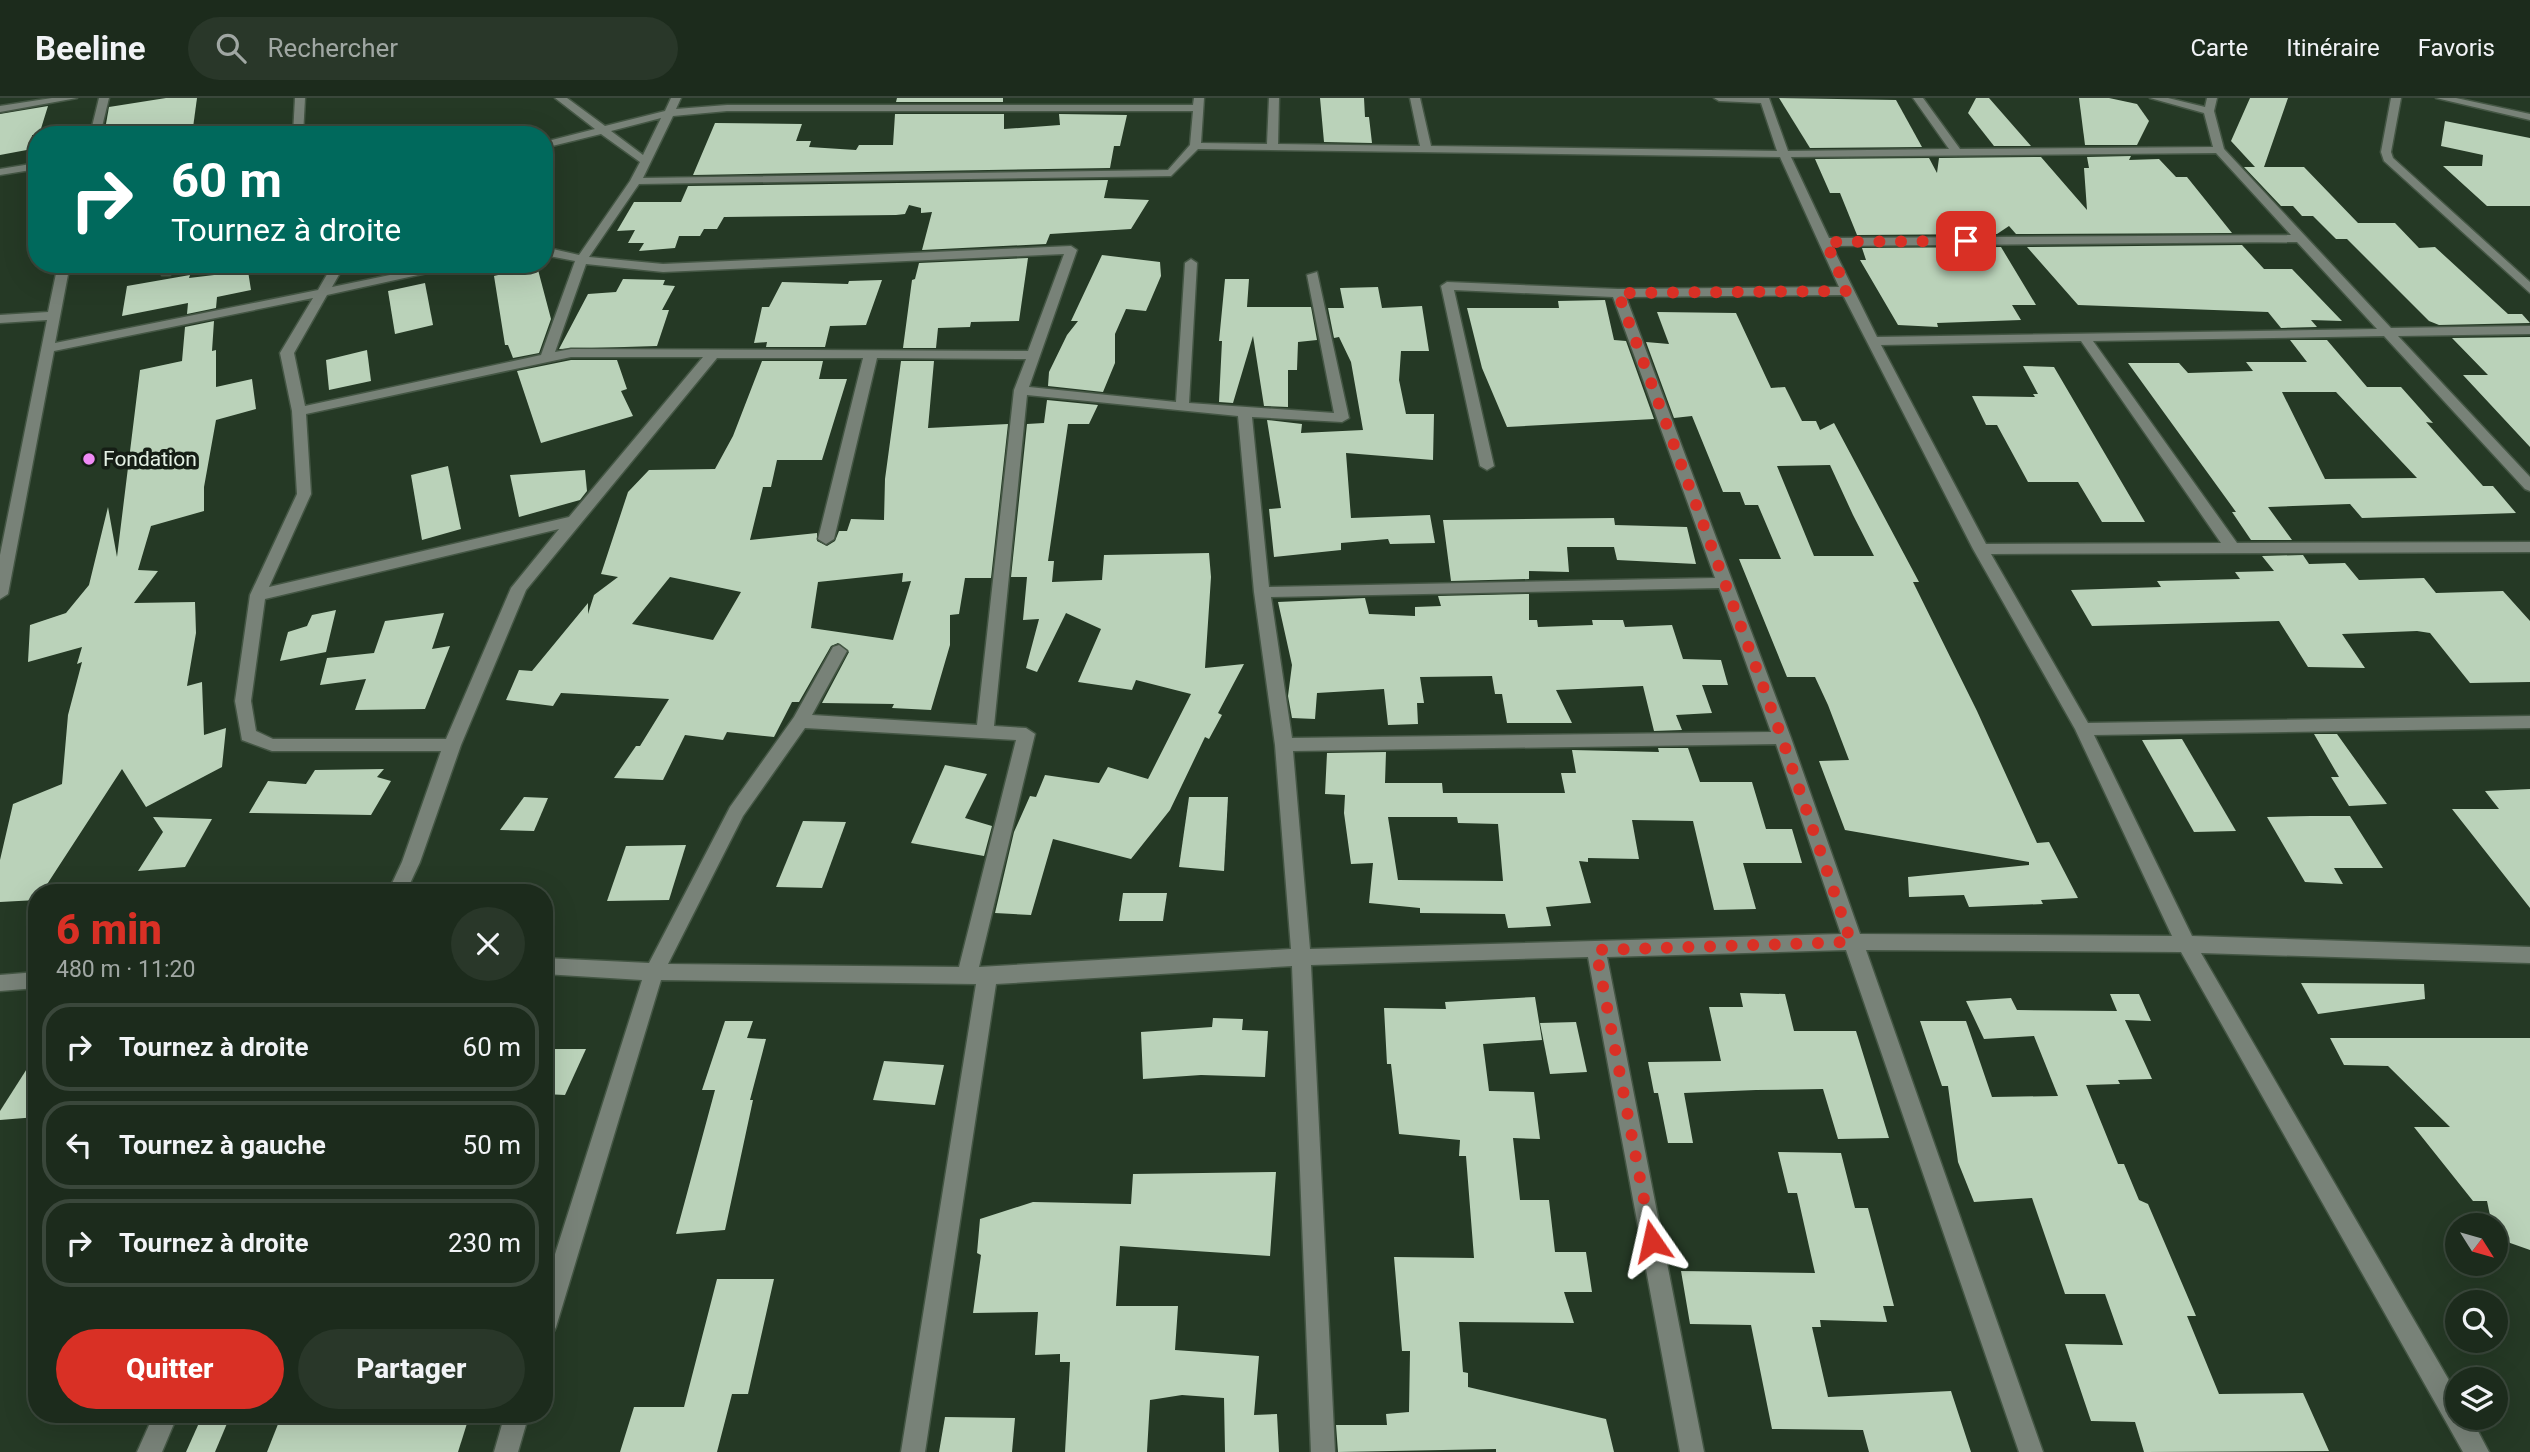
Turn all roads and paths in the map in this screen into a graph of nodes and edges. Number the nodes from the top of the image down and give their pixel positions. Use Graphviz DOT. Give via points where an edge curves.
graph roads {
  1 [pos="72,98"];
  2 [pos="104,98"];
  3 [pos="300,98"];
  4 [pos="560,98"];
  5 [pos="676,98"];
  6 [pos="1274,98"];
  7 [pos="1415,98"];
  8 [pos="1719,98"];
  9 [pos="1918,98"];
  10 [pos="2155,98"];
  11 [pos="2396,98"];
  12 [pos="2441,98"];
  13 [pos="1765,99"];
  14 [pos="1199,103"];
  15 [pos="2210,104"];
  16 [pos="0,109"];
  17 [pos="668,113"];
  18 [pos="2530,117"];
  19 [pos="97,126"];
  20 [pos="299,126"];
  21 [pos="607,131"];
  22 [pos="553,143"];
  23 [pos="1195,146"];
  24 [pos="1272,147"];
  25 [pos="1426,150"];
  26 [pos="2218,150"];
  27 [pos="1957,152"];
  28 [pos="1784,154"];
  29 [pos="645,161"];
  30 [pos="28,167"];
  31 [pos="0,172"];
  32 [pos="636,181"];
  33 [pos="2301,238"];
  34 [pos="1826,242"];
  35 [pos="553,253"];
  36 [pos="582,260"];
  37 [pos="1191,263"];
  38 [pos="62,273"];
  39 [pos="334,273"];
  40 [pos="418,273"];
  41 [pos="1313,275"];
  42 [pos="2530,289"];
  43 [pos="1847,291"];
  44 [pos="325,292"];
  45 [pos="1618,293"];
  46 [pos="53,316"];
  47 [pos="0,319"];
  48 [pos="2530,330"];
  49 [pos="2387,331"];
  50 [pos="2084,337"];
  51 [pos="1875,341"];
  52 [pos="46,349"];
  53 [pos="715,352"];
  54 [pos="871,354"];
  55 [pos="1032,355"];
  56 [pos="547,357"];
  57 [pos="1021,390"];
  58 [pos="1182,407"];
  59 [pos="299,411"];
  60 [pos="1245,413"];
  61 [pos="1487,466"];
  62 [pos="2530,486"];
  63 [pos="575,521"];
  64 [pos="826,539"];
  65 [pos="2530,547"];
  66 [pos="1981,549"];
  67 [pos="2233,549"];
  68 [pos="1,576"];
  69 [pos="1724,583"];
  70 [pos="1262,592"];
  71 [pos="0,594"];
  72 [pos="258,595"];
  73 [pos="839,651"];
  74 [pos="800,721"];
  75 [pos="2530,722"];
  76 [pos="2083,729"];
  77 [pos="985,732"];
  78 [pos="1782,738"];
  79 [pos="452,745"];
  80 [pos="1284,746"];
  81 [pos="401,884"];
  82 [pos="1851,942"];
  83 [pos="2186,944"];
  84 [pos="1596,950"];
  85 [pos="2530,955"];
  86 [pos="1301,957"];
  87 [pos="553,966"];
  88 [pos="654,972"];
  89 [pos="977,976"];
  90 [pos="28,981"];
  91 [pos="0,983"];
  92 [pos="553,1298"];
  93 [pos="162,1423"];
  94 [pos="514,1423"];
  95 [pos="149,1452"];
  96 [pos="506,1452"];
  97 [pos="913,1452"];
  98 [pos="1323,1452"];
  99 [pos="1692,1452"];
  100 [pos="2031,1452"];
  101 [pos="2477,1452"];
  1 -- 16 [label="street"];
  2 -- 19 [label="street"];
  3 -- 20 [label="street"];
  4 -- 21 [label="street"];
  5 -- 17 [label="street"];
  6 -- 24 [label="street"];
  7 -- 25 [label="street"];
  8 -- 13 [label="street"];
  9 -- 27 [label="street"];
  10 -- 15 [label="street"];
  11 -- 42 [label="street" via="2388,159"];
  12 -- 18 [label="street"];
  13 -- 28 [label="street"];
  14 -- 17 [label="street" via="727,108"];
  14 -- 23 [label="street"];
  15 -- 26 [label="street"];
  17 -- 21 [label="street"];
  17 -- 29 [label="street"];
  21 -- 22 [label="street"];
  21 -- 29 [label="street"];
  23 -- 24 [label="street"];
  23 -- 32 [label="street" via="1171,173"];
  24 -- 25 [label="street"];
  25 -- 28 [label="street"];
  26 -- 27 [label="street"];
  26 -- 33 [label="street"];
  27 -- 28 [label="street"];
  28 -- 34 [label="street"];
  29 -- 32 [label="street"];
  30 -- 31 [label="street"];
  32 -- 36 [label="street"];
  33 -- 34 [label="street"];
  33 -- 49 [label="street"];
  34 -- 43 [label="street"];
  35 -- 36 [label="street"];
  36 -- 55 [label="street" via="663,268 1071,250"];
  36 -- 56 [label="street"];
  37 -- 58 [label="street"];
  38 -- 46 [label="street"];
  39 -- 44 [label="street"];
  40 -- 44 [label="street"];
  41 -- 60 [label="street" via="1342,418"];
  43 -- 45 [label="street"];
  43 -- 51 [label="street"];
  44 -- 52 [label="street"];
  44 -- 59 [label="street" via="287,353"];
  45 -- 61 [label="street" via="1447,286"];
  45 -- 69 [label="street"];
  46 -- 47 [label="street"];
  46 -- 52 [label="street"];
  48 -- 49 [label="street"];
  49 -- 50 [label="street"];
  49 -- 62 [label="street"];
  50 -- 51 [label="street"];
  50 -- 67 [label="street"];
  51 -- 66 [label="street"];
  52 -- 68 [label="street"];
  53 -- 54 [label="street"];
  53 -- 56 [label="street"];
  53 -- 63 [label="street"];
  54 -- 55 [label="street"];
  54 -- 64 [label="street"];
  55 -- 57 [label="street"];
  56 -- 59 [label="street"];
  57 -- 58 [label="street"];
  57 -- 77 [label="street"];
  58 -- 60 [label="street"];
  59 -- 72 [label="street" via="304,494"];
  60 -- 70 [label="street"];
  63 -- 72 [label="street"];
  63 -- 79 [label="street" via="519,588"];
  65 -- 67 [label="street"];
  66 -- 67 [label="street"];
  66 -- 76 [label="street"];
  68 -- 71 [label="street"];
  69 -- 70 [label="street"];
  69 -- 78 [label="street"];
  70 -- 80 [label="street"];
  72 -- 79 [label="street" via="243,701 248,735 272,745"];
  73 -- 74 [label="street"];
  74 -- 77 [label="street"];
  74 -- 88 [label="street" via="736,812"];
  75 -- 76 [label="street"];
  76 -- 83 [label="street"];
  77 -- 89 [label="street" via="1026,734"];
  78 -- 80 [label="street"];
  78 -- 82 [label="street"];
  79 -- 81 [label="street"];
  80 -- 86 [label="street"];
  82 -- 83 [label="street"];
  82 -- 84 [label="street"];
  82 -- 100 [label="street"];
  83 -- 85 [label="street"];
  83 -- 101 [label="street"];
  84 -- 86 [label="street"];
  84 -- 99 [label="street"];
  86 -- 89 [label="street"];
  86 -- 98 [label="street"];
  87 -- 88 [label="street"];
  88 -- 89 [label="street"];
  88 -- 92 [label="street"];
  89 -- 97 [label="street"];
  90 -- 91 [label="street"];
  93 -- 95 [label="street"];
  94 -- 96 [label="street"];
}
